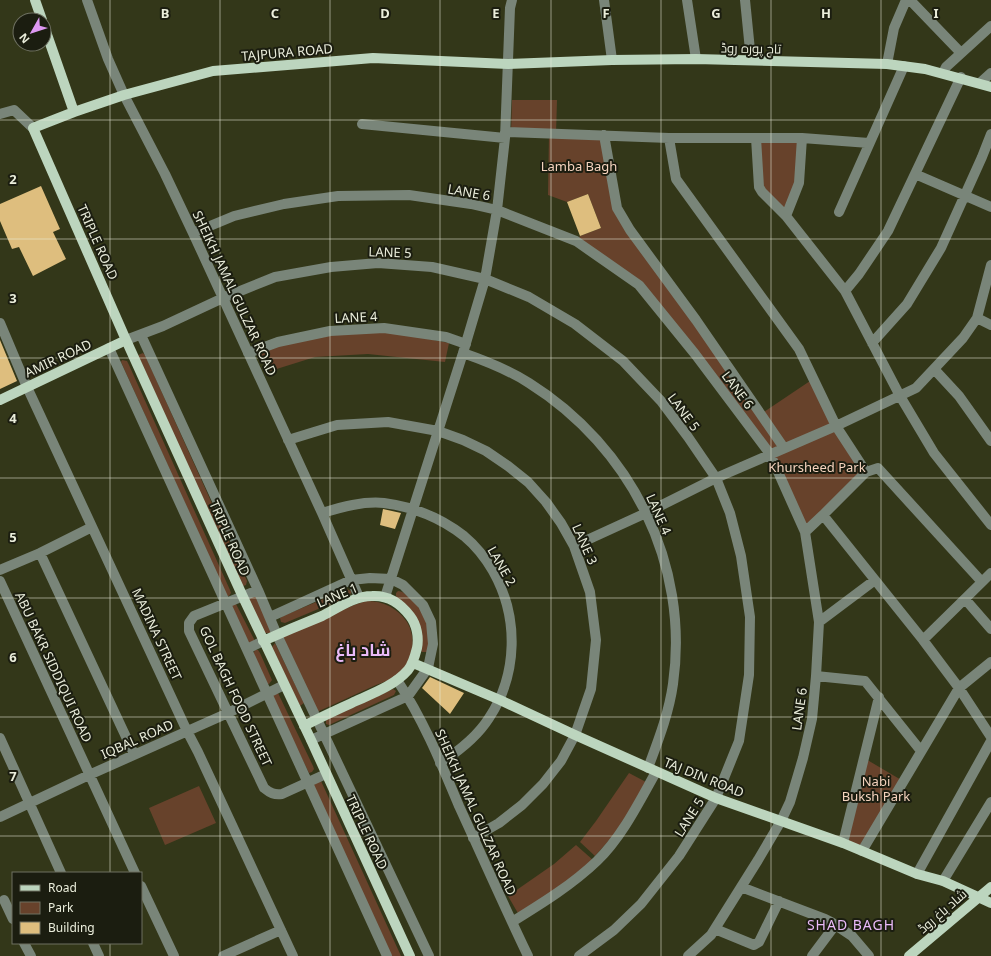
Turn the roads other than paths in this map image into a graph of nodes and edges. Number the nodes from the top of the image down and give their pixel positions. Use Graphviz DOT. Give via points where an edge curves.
graph roads {
  1 [pos="35,0"];
  2 [pos="86,0"];
  3 [pos="512,0"];
  4 [pos="604,0"];
  5 [pos="687,0"];
  6 [pos="745,0"];
  7 [pos="906,0"];
  8 [pos="910,0"];
  9 [pos="39,12"];
  10 [pos="991,26"];
  11 [pos="52,49"];
  12 [pos="961,53"];
  13 [pos="696,59"];
  14 [pos="612,60"];
  15 [pos="751,60"];
  16 [pos="508,64"];
  17 [pos="887,64"];
  18 [pos="904,66"];
  19 [pos="943,73"];
  20 [pos="991,73"];
  21 [pos="961,78"];
  22 [pos="980,83"];
  23 [pos="991,86"];
  24 [pos="124,94"];
  25 [pos="74,112"];
  26 [pos="0,114"];
  27 [pos="362,124"];
  28 [pos="33,128"];
  29 [pos="991,134"];
  30 [pos="505,135"];
  31 [pos="604,136"];
  32 [pos="669,138"];
  33 [pos="756,138"];
  34 [pos="802,138"];
  35 [pos="869,143"];
  36 [pos="915,174"];
  37 [pos="965,196"];
  38 [pos="991,207"];
  39 [pos="497,210"];
  40 [pos="839,212"];
  41 [pos="786,216"];
  42 [pos="193,233"];
  43 [pos="991,265"];
  44 [pos="485,279"];
  45 [pos="845,291"];
  46 [pos="224,298"];
  47 [pos="977,318"];
  48 [pos="0,323"];
  49 [pos="991,325"];
  50 [pos="141,335"];
  51 [pos="126,340"];
  52 [pos="872,343"];
  53 [pos="109,348"];
  54 [pos="464,348"];
  55 [pos="248,353"];
  56 [pos="934,369"];
  57 [pos="27,387"];
  58 [pos="900,396"];
  59 [pos="0,400"];
  60 [pos="836,426"];
  61 [pos="438,431"];
  62 [pos="288,440"];
  63 [pos="991,441"];
  64 [pos="784,448"];
  65 [pos="770,454"];
  66 [pos="866,472"];
  67 [pos="716,478"];
  68 [pos="414,508"];
  69 [pos="322,513"];
  70 [pos="646,513"];
  71 [pos="823,515"];
  72 [pos="991,525"];
  73 [pos="92,527"];
  74 [pos="804,532"];
  75 [pos="574,546"];
  76 [pos="40,553"];
  77 [pos="0,570"];
  78 [pos="991,573"];
  79 [pos="391,579"];
  80 [pos="351,580"];
  81 [pos="875,580"];
  82 [pos="0,581"];
  83 [pos="982,582"];
  84 [pos="258,590"];
  85 [pos="243,597"];
  86 [pos="359,597"];
  87 [pos="385,597"];
  88 [pos="964,599"];
  89 [pos="226,603"];
  90 [pos="270,617"];
  91 [pos="819,622"];
  92 [pos="991,629"];
  93 [pos="277,635"];
  94 [pos="923,640"];
  95 [pos="263,641"];
  96 [pos="247,649"];
  97 [pos="991,662"];
  98 [pos="413,663"];
  99 [pos="428,668"];
  100 [pos="816,676"];
  101 [pos="397,680"];
  102 [pos="284,685"];
  103 [pos="959,688"];
  104 [pos="267,693"];
  105 [pos="408,696"];
  106 [pos="879,697"];
  107 [pos="500,700"];
  108 [pos="228,713"];
  109 [pos="317,719"];
  110 [pos="304,726"];
  111 [pos="188,731"];
  112 [pos="324,734"];
  113 [pos="575,735"];
  114 [pos="991,737"];
  115 [pos="0,738"];
  116 [pos="311,740"];
  117 [pos="991,741"];
  118 [pos="921,751"];
  119 [pos="134,754"];
  120 [pos="440,763"];
  121 [pos="652,770"];
  122 [pos="326,774"];
  123 [pos="89,775"];
  124 [pos="307,782"];
  125 [pos="716,798"];
  126 [pos="991,802"];
  127 [pos="29,804"];
  128 [pos="0,817"];
  129 [pos="781,821"];
  130 [pos="473,838"];
  131 [pos="843,843"];
  132 [pos="862,851"];
  133 [pos="59,872"];
  134 [pos="135,872"];
  135 [pos="917,874"];
  136 [pos="943,881"];
  137 [pos="742,887"];
  138 [pos="991,887"];
  139 [pos="142,888"];
  140 [pos="978,897"];
  141 [pos="6,899"];
  142 [pos="779,901"];
  143 [pos="991,903"];
  144 [pos="12,916"];
  145 [pos="512,922"];
  146 [pos="831,922"];
  147 [pos="715,929"];
  148 [pos="281,930"];
  149 [pos="24,944"];
  150 [pos="93,944"];
  151 [pos="226,955"];
  152 [pos="30,956"];
  153 [pos="99,956"];
  154 [pos="174,956"];
  155 [pos="293,956"];
  156 [pos="387,956"];
  157 [pos="410,956"];
  158 [pos="429,956"];
  159 [pos="528,956"];
  160 [pos="579,956"];
  161 [pos="688,956"];
  162 [pos="812,956"];
  163 [pos="869,956"];
  164 [pos="909,956"];
  1 -- 9 [label="main road"];
  2 -- 24 [label="street, SHEIKH JAMAL GULZAR ROAD"];
  3 -- 16 [label="street"];
  4 -- 14 [label="street"];
  5 -- 13 [label="street"];
  6 -- 15 [label="street"];
  7 -- 17 [label="street" via="894,28"];
  8 -- 12 [label="street"];
  10 -- 12 [label="street"];
  11 -- 25 [label="main road"];
  12 -- 19 [label="street"];
  13 -- 14 [label="main road, تاج پورہ روڈ"];
  13 -- 15 [label="main road, تاج پورہ روڈ"];
  14 -- 16 [label="main road, تاج پورہ روڈ"];
  15 -- 17 [label="main road, تاج پورہ روڈ"];
  16 -- 24 [label="main road, TAJPURA ROAD" via="358,59 213,71"];
  16 -- 30 [label="street"];
  17 -- 18 [label="main road, تاج پورہ روڈ"];
  18 -- 19 [label="main road, تاج پورہ روڈ"];
  18 -- 35 [label="street"];
  19 -- 21 [label="main road, تاج پورہ روڈ"];
  20 -- 22 [label="street"];
  21 -- 22 [label="main road, تاج پورہ روڈ"];
  21 -- 36 [label="street"];
  22 -- 23 [label="main road, تاج پورہ روڈ"];
  24 -- 25 [label="main road, TAJPURA ROAD"];
  24 -- 42 [label="street, SHEIKH JAMAL GULZAR ROAD"];
  25 -- 28 [label="main road, TAJPURA ROAD"];
  26 -- 28 [label="street" via="14,110"];
  27 -- 30 [label="street"];
  28 -- 51 [label="main road, TRIPLE ROAD"];
  29 -- 37 [label="street"];
  30 -- 31 [label="street"];
  30 -- 39 [label="street"];
  31 -- 32 [label="street"];
  31 -- 64 [label="street" via="617,208"];
  32 -- 33 [label="street"];
  32 -- 60 [label="street" via="676,178 799,349"];
  33 -- 34 [label="street"];
  33 -- 41 [label="street" via="759,187"];
  34 -- 35 [label="street"];
  34 -- 41 [label="street" via="799,183"];
  35 -- 40 [label="street"];
  36 -- 37 [label="street"];
  36 -- 45 [label="street" via="888,231"];
  37 -- 38 [label="street"];
  37 -- 52 [label="street" via="941,248 907,304"];
  39 -- 42 [label="street, LANE 6" via="409,195 338,196 284,204 234,216"];
  39 -- 44 [label="street"];
  39 -- 65 [label="street, LANE 6" via="576,241 639,285"];
  41 -- 45 [label="street"];
  42 -- 46 [label="street, SHEIKH JAMAL GULZAR ROAD"];
  43 -- 47 [label="street"];
  44 -- 46 [label="street, LANE 5" via="432,267 378,263 331,267 275,277"];
  44 -- 54 [label="street"];
  44 -- 67 [label="street, LANE 5" via="529,297 575,324 623,361 661,401"];
  45 -- 52 [label="street"];
  46 -- 50 [label="street, LANE 5"];
  46 -- 55 [label="street, SHEIKH JAMAL GULZAR ROAD"];
  47 -- 49 [label="street"];
  47 -- 56 [label="street" via="963,338"];
  48 -- 57 [label="street, MADINA STREET"];
  50 -- 51 [label="street, LANE 5"];
  50 -- 84 [label="street"];
  51 -- 53 [label="main road, AMIR ROAD"];
  51 -- 85 [label="main road, TRIPLE ROAD"];
  52 -- 58 [label="street"];
  53 -- 57 [label="main road, AMIR ROAD"];
  53 -- 89 [label="street"];
  54 -- 55 [label="street, LANE 4" via="446,338 384,328 330,331 278,342"];
  54 -- 61 [label="street"];
  54 -- 70 [label="street, LANE 4" via="528,382 558,402 608,452 629,481"];
  55 -- 62 [label="street, SHEIKH JAMAL GULZAR ROAD"];
  56 -- 58 [label="street" via="916,388"];
  56 -- 63 [label="street" via="959,396"];
  57 -- 59 [label="main road, AMIR ROAD"];
  57 -- 73 [label="street, MADINA STREET"];
  58 -- 60 [label="street"];
  58 -- 72 [label="street" via="934,454"];
  60 -- 64 [label="street"];
  60 -- 66 [label="street"];
  61 -- 62 [label="street, LANE 3" via="388,422 336,425"];
  61 -- 68 [label="street"];
  61 -- 75 [label="street, LANE 3" via="486,451 528,482 546,502"];
  62 -- 69 [label="street, SHEIKH JAMAL GULZAR ROAD"];
  64 -- 65 [label="street"];
  65 -- 67 [label="street"];
  65 -- 74 [label="street, LANE 6"];
  66 -- 71 [label="street"];
  66 -- 83 [label="street" via="878,468"];
  67 -- 70 [label="street"];
  67 -- 125 [label="street, LANE 5" via="730,513 741,556 750,617 749,675 739,741"];
  68 -- 69 [label="street, LANE 2" via="383,503 352,504"];
  68 -- 79 [label="street"];
  68 -- 107 [label="street, LANE 2" via="441,520 466,537 486,559 500,584 510,613 513,642 510,672"];
  69 -- 80 [label="street, SHEIKH JAMAL GULZAR ROAD"];
  70 -- 75 [label="street"];
  70 -- 121 [label="street, LANE 4" via="662,554 672,597 676,640 673,684"];
  71 -- 74 [label="street"];
  71 -- 81 [label="street"];
  73 -- 76 [label="street"];
  73 -- 111 [label="street, MADINA STREET"];
  74 -- 91 [label="street, LANE 6"];
  75 -- 113 [label="street, LANE 3" via="590,592 596,640 591,689"];
  76 -- 77 [label="street"];
  76 -- 119 [label="street"];
  78 -- 83 [label="street"];
  79 -- 80 [label="street"];
  79 -- 87 [label="street"];
  79 -- 99 [label="street" via="403,585 423,605 431,622 433,644"];
  80 -- 86 [label="street, SHEIKH JAMAL GULZAR ROAD"];
  80 -- 90 [label="street"];
  81 -- 91 [label="street"];
  81 -- 94 [label="street"];
  82 -- 123 [label="street, ABU BAKR SIDDIQUI ROAD"];
  83 -- 88 [label="street"];
  84 -- 85 [label="street, GOL BAGH FOOD STREET"];
  84 -- 90 [label="street"];
  85 -- 89 [label="street, GOL BAGH FOOD STREET"];
  85 -- 95 [label="main road, TRIPLE ROAD"];
  86 -- 87 [label="main road, LANE 1"];
  86 -- 93 [label="main road, LANE 1"];
  87 -- 98 [label="main road, LANE 1" via="405,609 417,630 418,642"];
  88 -- 92 [label="street"];
  88 -- 94 [label="street"];
  89 -- 96 [label="street"];
  89 -- 108 [label="street, GOL BAGH FOOD STREET" via="194,616 189,623 189,631"];
  90 -- 93 [label="street"];
  91 -- 100 [label="street, LANE 6"];
  93 -- 95 [label="main road, LANE 1"];
  93 -- 109 [label="street"];
  94 -- 103 [label="street"];
  95 -- 96 [label="street"];
  95 -- 102 [label="main road, TRIPLE ROAD"];
  96 -- 104 [label="street"];
  97 -- 103 [label="street"];
  98 -- 99 [label="main road, TAJ DIN ROAD"];
  98 -- 101 [label="main road, LANE 1"];
  99 -- 105 [label="street"];
  99 -- 107 [label="main road, TAJ DIN ROAD"];
  100 -- 106 [label="street" via="865,681"];
  100 -- 129 [label="street, LANE 6" via="812,720 803,758 790,802"];
  101 -- 105 [label="street, SHEIKH JAMAL GULZAR ROAD"];
  101 -- 109 [label="main road, LANE 1"];
  102 -- 104 [label="street, IQBAL ROAD"];
  102 -- 110 [label="main road, TRIPLE ROAD"];
  103 -- 114 [label="street"];
  103 -- 118 [label="street"];
  104 -- 108 [label="street, IQBAL ROAD"];
  104 -- 124 [label="street"];
  105 -- 112 [label="street"];
  105 -- 120 [label="street, SHEIKH JAMAL GULZAR ROAD"];
  106 -- 118 [label="street"];
  106 -- 131 [label="street"];
  107 -- 113 [label="main road, TAJ DIN ROAD"];
  107 -- 120 [label="street, LANE 2" via="475,736 459,751"];
  108 -- 111 [label="street, IQBAL ROAD"];
  108 -- 124 [label="street, GOL BAGH FOOD STREET" via="264,788 276,795"];
  109 -- 110 [label="main road, LANE 1"];
  109 -- 112 [label="street"];
  110 -- 116 [label="main road, TRIPLE ROAD"];
  111 -- 119 [label="street, IQBAL ROAD"];
  111 -- 148 [label="street, MADINA STREET"];
  112 -- 116 [label="street"];
  112 -- 158 [label="street"];
  113 -- 121 [label="main road, TAJ DIN ROAD"];
  113 -- 130 [label="street, LANE 3" via="561,761 538,789 499,823"];
  115 -- 127 [label="street"];
  116 -- 122 [label="main road, TRIPLE ROAD"];
  117 -- 135 [label="street"];
  118 -- 132 [label="street"];
  119 -- 123 [label="street, IQBAL ROAD"];
  120 -- 130 [label="street, SHEIKH JAMAL GULZAR ROAD"];
  121 -- 125 [label="main road, TAJ DIN ROAD"];
  121 -- 145 [label="street, LANE 4" via="625,827 597,861 551,897"];
  122 -- 124 [label="street, GOL BAGH FOOD STREET"];
  122 -- 157 [label="main road, TRIPLE ROAD"];
  123 -- 127 [label="street, IQBAL ROAD"];
  123 -- 134 [label="street, ABU BAKR SIDDIQUI ROAD"];
  124 -- 156 [label="street"];
  125 -- 129 [label="main road, TAJ DIN ROAD"];
  125 -- 160 [label="street, LANE 5" via="679,856 641,904 614,930"];
  126 -- 136 [label="street"];
  127 -- 128 [label="street, IQBAL ROAD"];
  127 -- 133 [label="street"];
  129 -- 131 [label="main road, TAJ DIN ROAD"];
  129 -- 137 [label="street, LANE 6"];
  130 -- 145 [label="street, SHEIKH JAMAL GULZAR ROAD"];
  131 -- 132 [label="main road, TAJ DIN ROAD"];
  132 -- 135 [label="main road, TAJ DIN ROAD"];
  135 -- 136 [label="main road, TAJ DIN ROAD"];
  136 -- 140 [label="main road, TAJ DIN ROAD"];
  137 -- 142 [label="street"];
  137 -- 147 [label="street, LANE 6"];
  138 -- 140 [label="main road, شاد باغ روڈ"];
  139 -- 154 [label="street"];
  140 -- 143 [label="main road, TAJ DIN ROAD"];
  140 -- 164 [label="main road, شاد باغ روڈ"];
  141 -- 144 [label="street"];
  142 -- 146 [label="street"];
  142 -- 147 [label="street" via="759,942 754,945"];
  145 -- 159 [label="street, SHEIKH JAMAL GULZAR ROAD"];
  146 -- 162 [label="street" via="833,928"];
  146 -- 163 [label="street" via="852,936"];
  147 -- 161 [label="street, LANE 6"];
  148 -- 151 [label="street"];
  148 -- 155 [label="street, MADINA STREET"];
  149 -- 152 [label="street"];
  150 -- 153 [label="street"];
}
